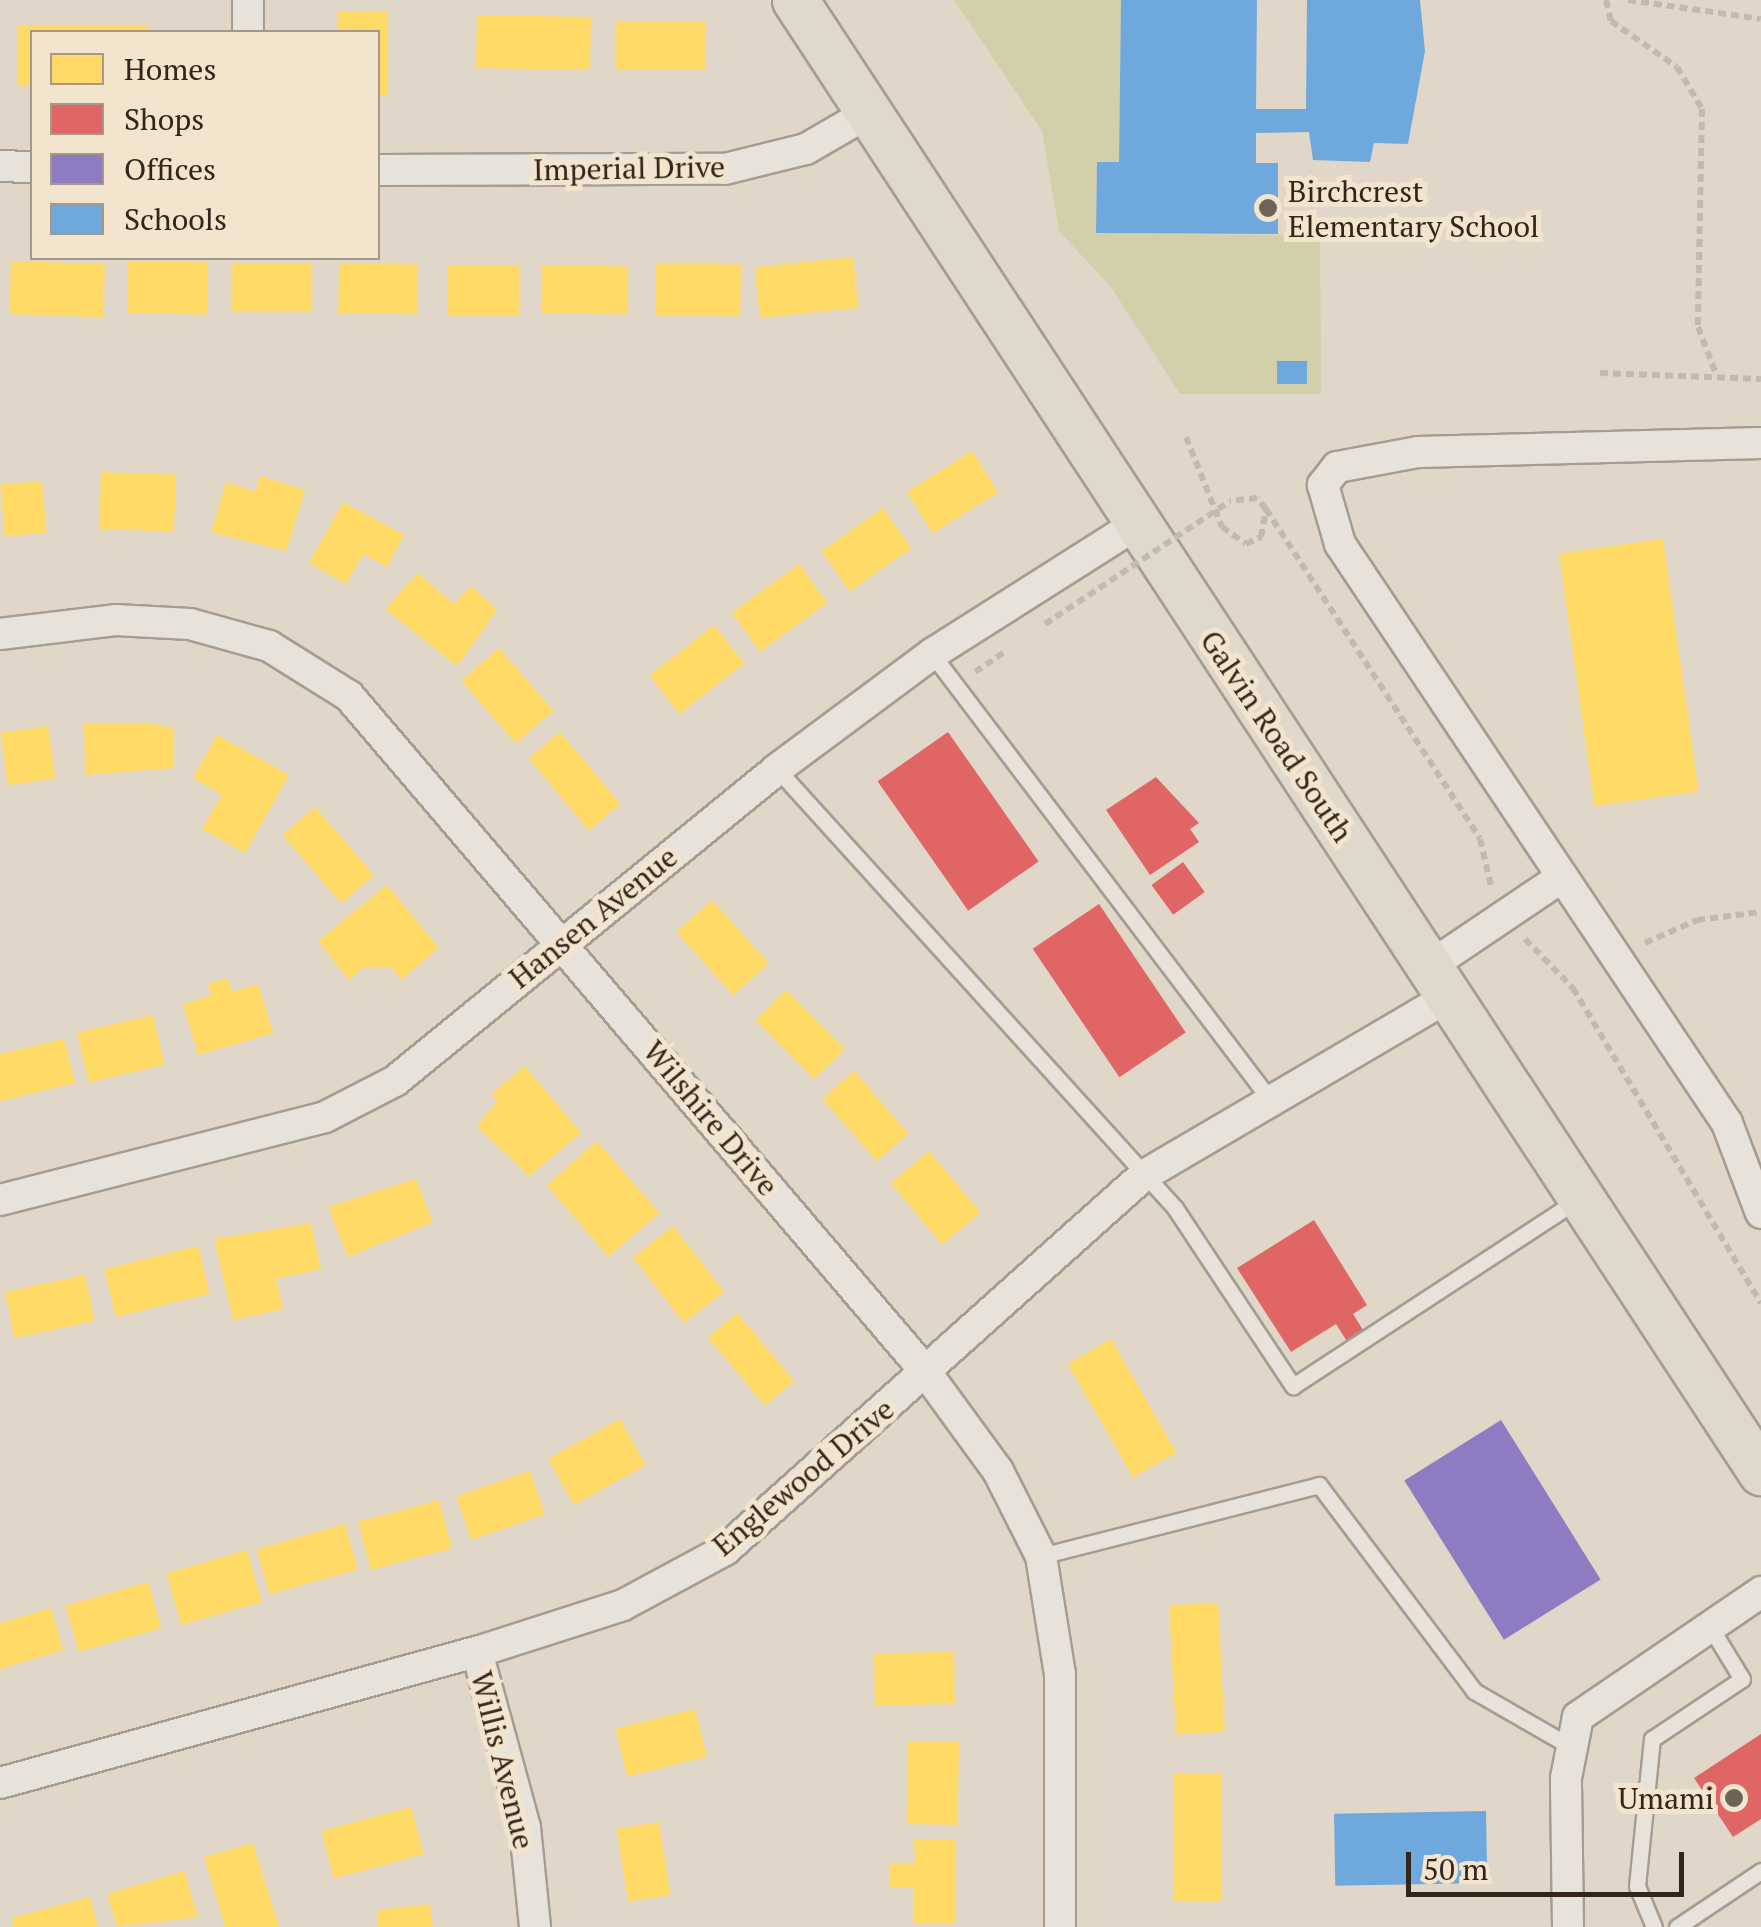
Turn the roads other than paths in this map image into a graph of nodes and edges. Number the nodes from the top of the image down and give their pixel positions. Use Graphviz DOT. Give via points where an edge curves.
graph roads {
  1 [pos="248,0"];
  2 [pos="794,0"];
  3 [pos="248,30"];
  4 [pos="868,113"];
  5 [pos="0,166"];
  6 [pos="30,166"];
  7 [pos="380,170"];
  8 [pos="1761,443"];
  9 [pos="1136,524"];
  10 [pos="0,634"];
  11 [pos="932,654"];
  12 [pos="776,768"];
  13 [pos="1562,877"];
  14 [pos="561,942"];
  15 [pos="1440,981"];
  16 [pos="1268,1098"];
  17 [pos="1143,1176"];
  18 [pos="1584,1196"];
  19 [pos="0,1200"];
  20 [pos="1761,1213"];
  21 [pos="926,1371"];
  22 [pos="1761,1472"];
  23 [pos="1042,1556"];
  24 [pos="1761,1592"];
  25 [pos="1709,1625"];
  26 [pos="477,1652"];
  27 [pos="1568,1744"];
  28 [pos="0,1783"];
  29 [pos="1761,1871"];
  30 [pos="536,1927"];
  31 [pos="1060,1927"];
  32 [pos="1568,1927"];
  33 [pos="1654,1927"];
  34 [pos="1677,1927"];
  1 -- 3 [label="street"];
  2 -- 4 [label="main road, Galvin Road South"];
  4 -- 7 [label="street, Imperial Drive" via="806,149 725,169"];
  4 -- 9 [label="main road, Galvin Road South"];
  5 -- 6 [label="street"];
  8 -- 13 [label="street" via="1418,452 1337,467 1323,485 1340,544"];
  9 -- 11 [label="street, Hansen Avenue"];
  9 -- 15 [label="main road, Galvin Road South"];
  10 -- 14 [label="street, Wilshire Drive" via="115,620 190,624 269,646 350,696"];
  11 -- 12 [label="street, Hansen Avenue"];
  11 -- 16 [label="lane"];
  12 -- 14 [label="street, Hansen Avenue"];
  12 -- 17 [label="lane"];
  13 -- 15 [label="street, Englewood Drive"];
  13 -- 20 [label="street" via="1727,1123"];
  14 -- 19 [label="street, Hansen Avenue" via="395,1081 325,1116"];
  14 -- 21 [label="street, Wilshire Drive"];
  15 -- 16 [label="street, Englewood Drive"];
  15 -- 18 [label="main road, Galvin Road South"];
  16 -- 17 [label="street, Englewood Drive"];
  17 -- 18 [label="lane" via="1175,1208 1293,1386"];
  17 -- 21 [label="street, Englewood Drive"];
  18 -- 22 [label="main road, Galvin Road South"];
  21 -- 23 [label="street, Wilshire Drive" via="998,1471"];
  21 -- 26 [label="street, Englewood Drive" via="725,1550 623,1604"];
  23 -- 27 [label="lane" via="1319,1485 1474,1691"];
  23 -- 31 [label="street, Wilshire Drive" via="1060,1674"];
  24 -- 25 [label="street"];
  25 -- 27 [label="street" via="1598,1696"];
  25 -- 33 [label="lane" via="1742,1678 1652,1739 1638,1886"];
  26 -- 28 [label="street, Englewood Drive"];
  26 -- 30 [label="street, Willis Avenue" via="525,1828"];
  27 -- 32 [label="street"];
  29 -- 34 [label="lane"];
}
